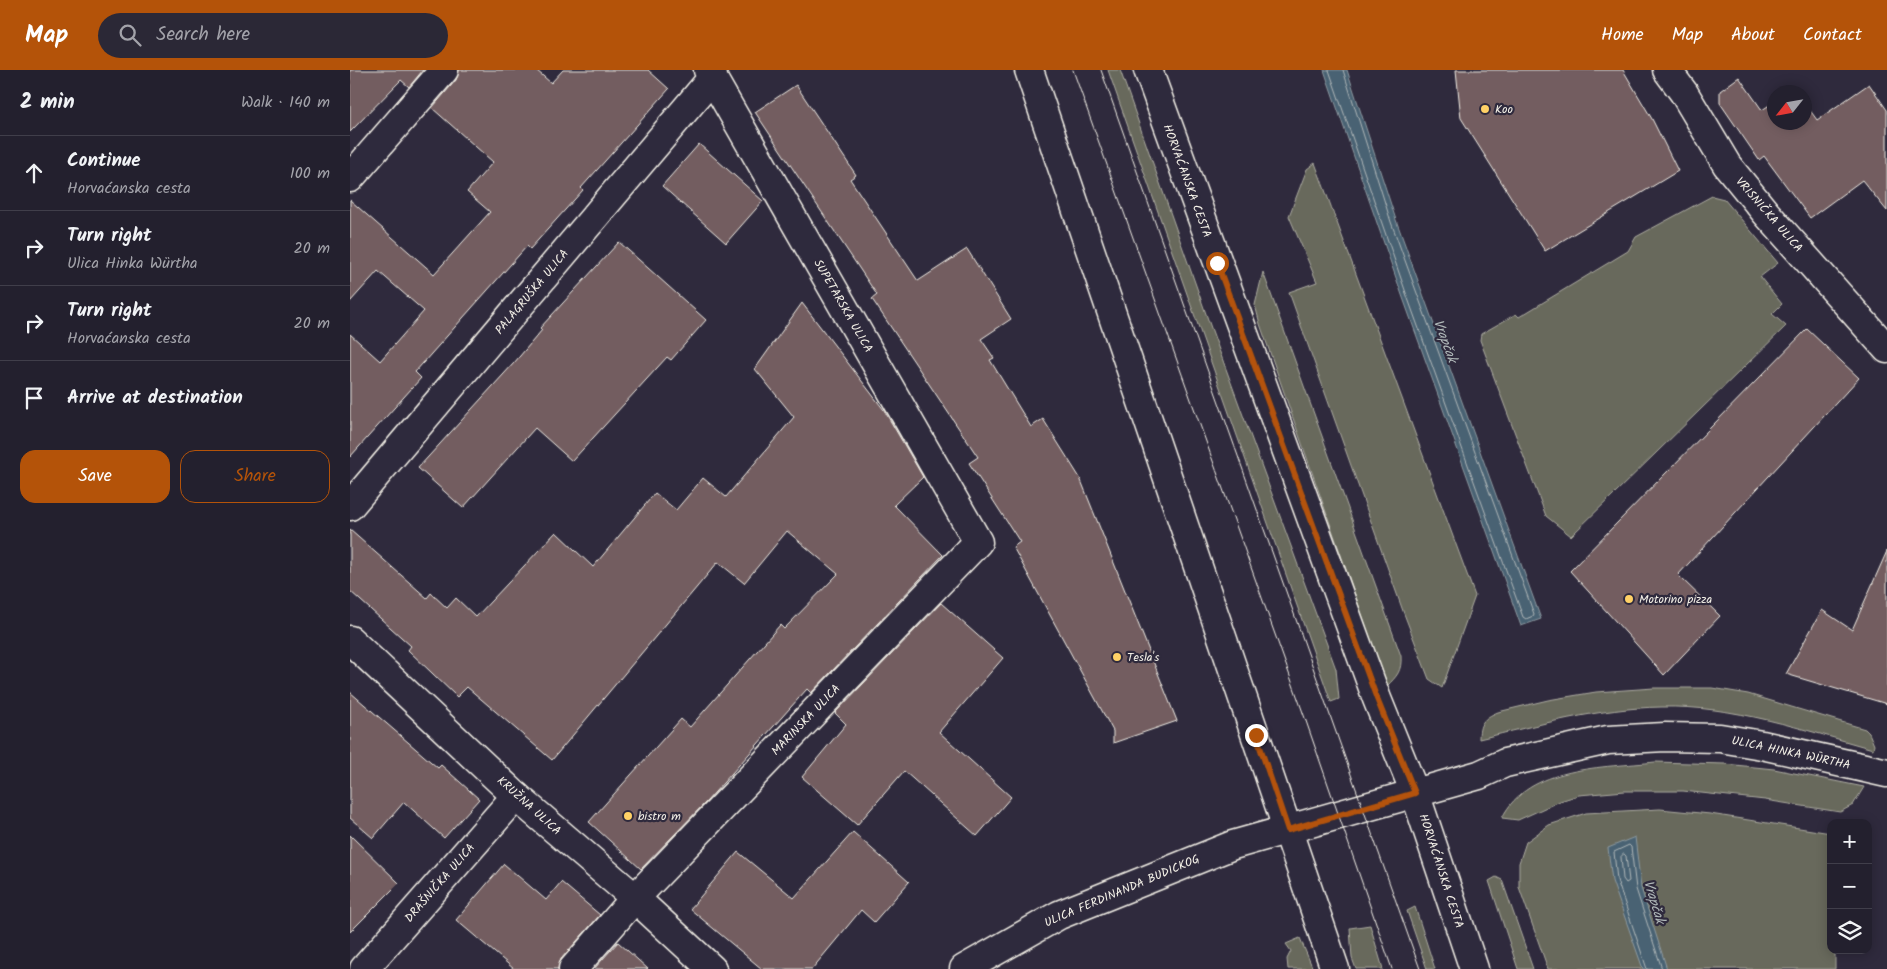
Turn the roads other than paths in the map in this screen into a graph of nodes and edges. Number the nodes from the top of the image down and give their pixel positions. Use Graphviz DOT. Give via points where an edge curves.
graph roads {
  1 [pos="444,70"];
  2 [pos="1029,70"];
  3 [pos="1148,70"];
  4 [pos="1667,70"];
  5 [pos="711,74"];
  6 [pos="350,178"];
  7 [pos="1887,349"];
  8 [pos="350,506"];
  9 [pos="978,542"];
  10 [pos="350,640"];
  11 [pos="1887,773"];
  12 [pos="1415,793"];
  13 [pos="516,796"];
  14 [pos="1288,830"];
  15 [pos="635,898"];
  16 [pos="364,969"];
  17 [pos="573,969"];
  18 [pos="712,969"];
  19 [pos="964,969"];
  20 [pos="1335,969"];
  21 [pos="1474,969"];
  1 -- 6 [label="street"];
  2 -- 14 [label="street"];
  3 -- 12 [label="street, HORVAĆANSKA CESTA" via="1370,681"];
  4 -- 7 [label="street, VRISNIČKA ULICA" via="1727,165"];
  5 -- 8 [label="street, PALAGRUŠKA ULICA"];
  5 -- 9 [label="street, SUPETARSKA ULICA"];
  9 -- 15 [label="street, MARINSKA ULICA"];
  10 -- 13 [label="street, KRUŽNA ULICA"];
  11 -- 12 [label="street, ULICA HINKA WÜRTHA" via="1720,738 1608,740 1505,763 1479,775"];
  12 -- 14 [label="street, ULICA HINKA WÜRTHA"];
  12 -- 21 [label="street, HORVAĆANSKA CESTA"];
  13 -- 15 [label="street, KRUŽNA ULICA"];
  13 -- 16 [label="street, DRAŠNIČKA ULICA"];
  14 -- 19 [label="street, ULICA FERDINANDA BUDICKOG" via="1233,845 1059,916"];
  14 -- 20 [label="street"];
  15 -- 17 [label="street, MARINSKA ULICA"];
  15 -- 18 [label="street, KRUŽNA ULICA"];
}
